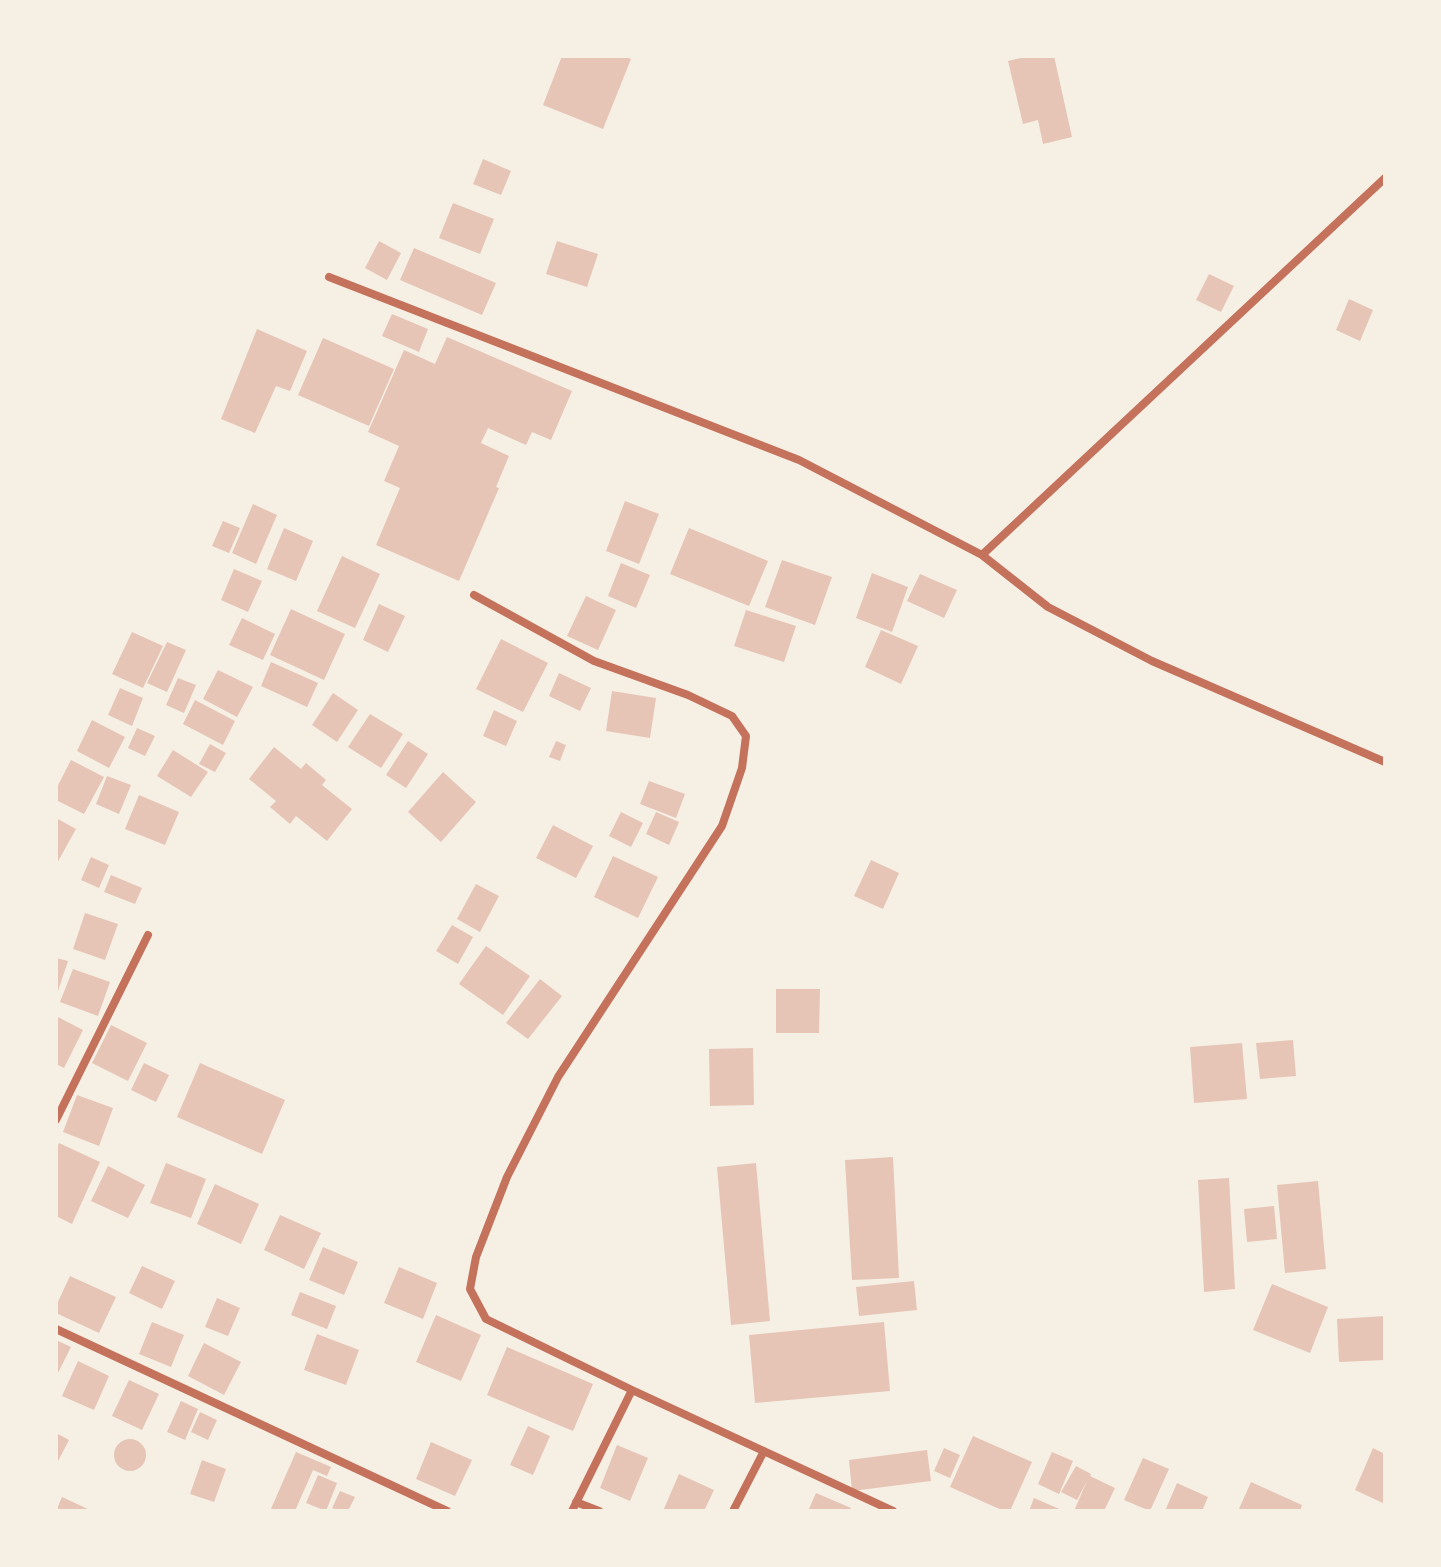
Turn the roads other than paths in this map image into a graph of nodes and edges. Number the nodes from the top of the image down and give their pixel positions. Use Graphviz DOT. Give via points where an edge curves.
graph roads {
  1 [pos="1385,178"];
  2 [pos="329,277"];
  3 [pos="982,555"];
  4 [pos="474,595"];
  5 [pos="1385,762"];
  6 [pos="148,935"];
  7 [pos="56,1120"];
  8 [pos="56,1329"];
  9 [pos="632,1390"];
  10 [pos="764,1451"];
  11 [pos="574,1506"];
  12 [pos="429,1508"];
  13 [pos="447,1511"];
  14 [pos="599,1511"];
  15 [pos="733,1511"];
  16 [pos="893,1511"];
  1 -- 3 [label="street"];
  2 -- 3 [label="street" via="799,460"];
  3 -- 5 [label="street" via="1048,607 1139,654"];
  4 -- 9 [label="street" via="594,661 732,716 746,736 742,768 722,826 558,1077 507,1177 476,1257 470,1289 486,1319"];
  6 -- 7 [label="street"];
  8 -- 12 [label="street"];
  9 -- 10 [label="street"];
  9 -- 11 [label="street"];
  10 -- 15 [label="street"];
  10 -- 16 [label="street"];
  11 -- 14 [label="street"];
  12 -- 13 [label="street"];
}
